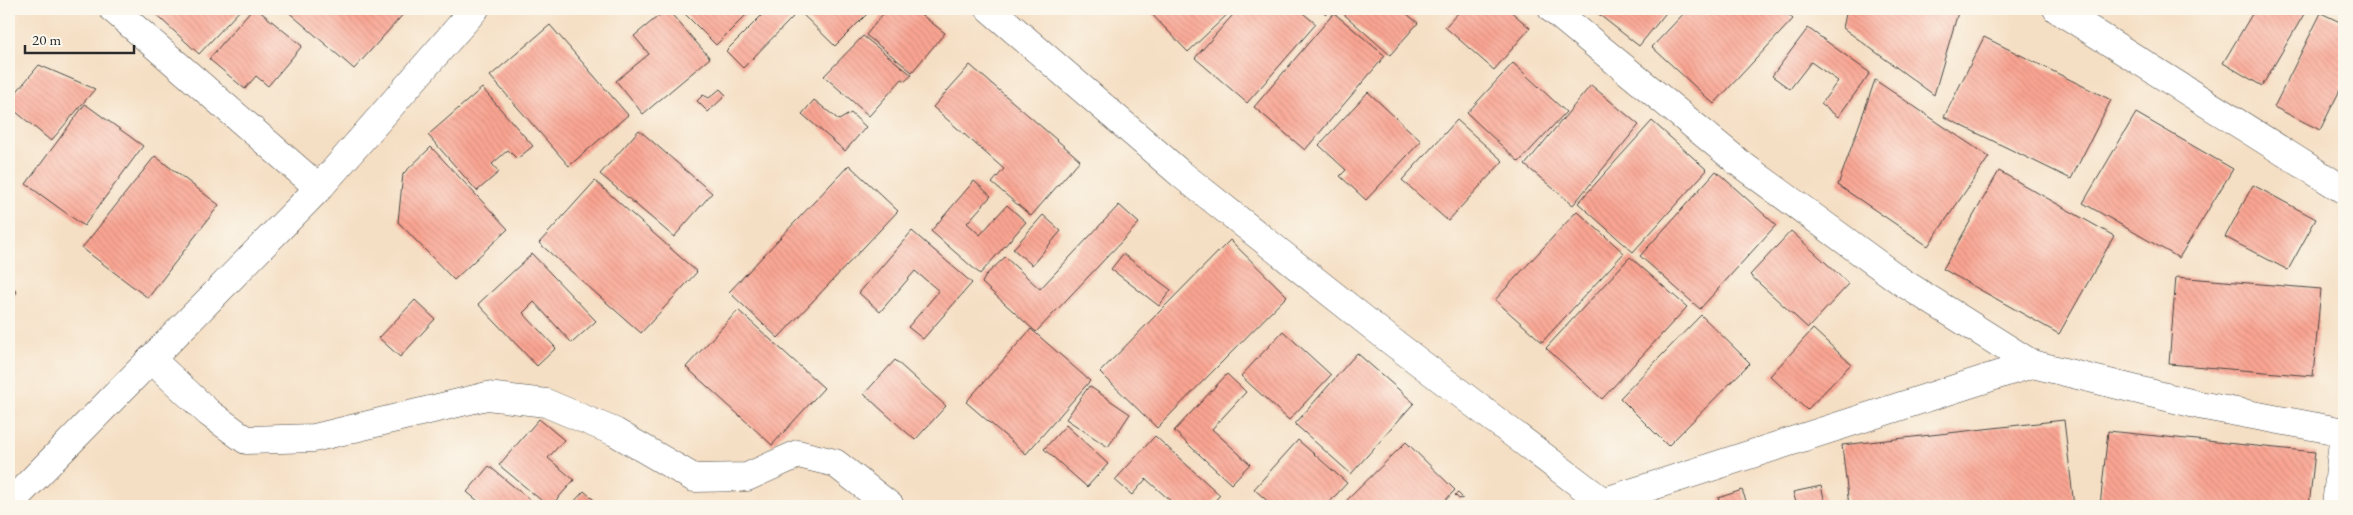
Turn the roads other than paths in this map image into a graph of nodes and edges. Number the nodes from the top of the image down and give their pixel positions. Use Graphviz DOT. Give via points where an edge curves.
graph roads {
  1 [pos="113,9"];
  2 [pos="475,9"];
  3 [pos="990,9"];
  4 [pos="1552,9"];
  5 [pos="2057,9"];
  6 [pos="319,188"];
  7 [pos="2344,190"];
  8 [pos="151,359"];
  9 [pos="2032,364"];
  10 [pos="2344,432"];
  11 [pos="9,504"];
  12 [pos="1596,504"];
  13 [pos="890,506"];
  14 [pos="2336,506"];
  1 -- 6 [label="street"];
  2 -- 6 [label="street"];
  3 -- 12 [label="street" via="1180,174"];
  4 -- 9 [label="street" via="1742,165 1902,282"];
  5 -- 7 [label="street"];
  6 -- 8 [label="street"];
  8 -- 11 [label="street"];
  8 -- 13 [label="street" via="209,413 246,440 314,438 487,396 546,403 615,432 694,478 747,477 798,454 835,463"];
  9 -- 10 [label="street" via="2198,405"];
  9 -- 12 [label="street"];
  10 -- 14 [label="street"];
}
